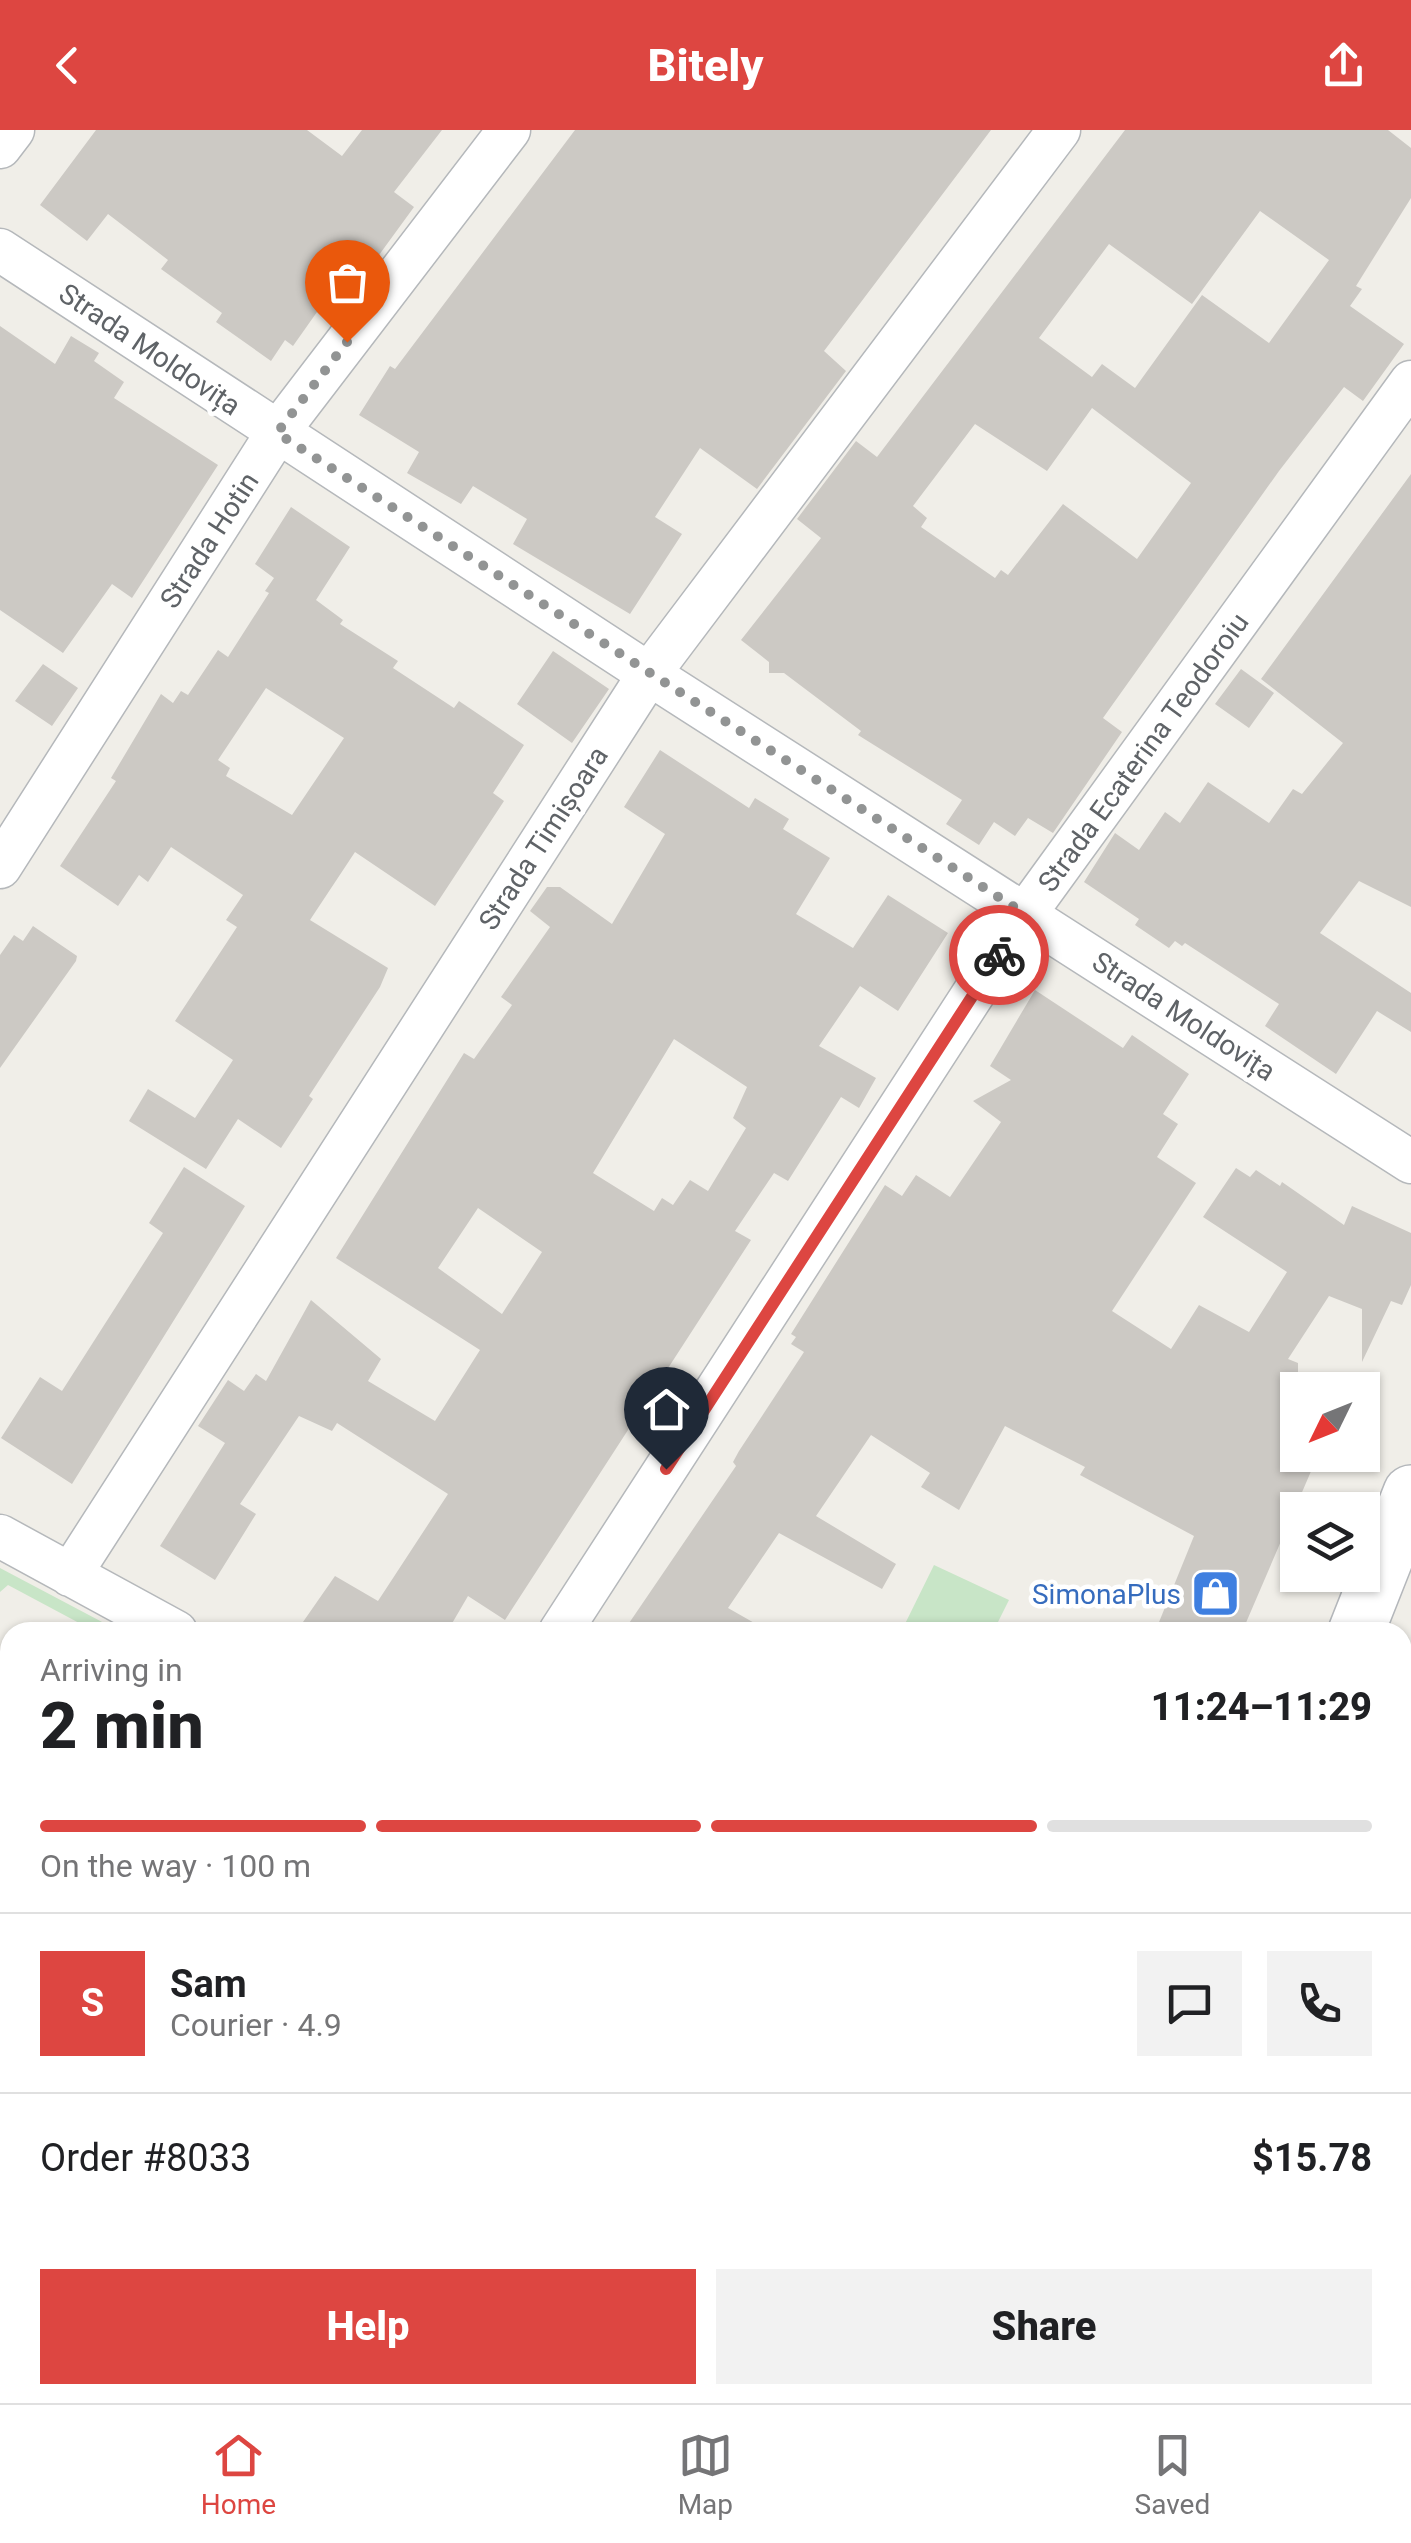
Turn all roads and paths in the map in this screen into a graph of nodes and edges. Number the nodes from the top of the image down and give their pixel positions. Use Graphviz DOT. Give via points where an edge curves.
graph roads {
  1 [pos="13,130"];
  2 [pos="509,130"];
  3 [pos="1059,130"];
  4 [pos="0,147"];
  5 [pos="0,250"];
  6 [pos="1411,382"];
  7 [pos="277,433"];
  8 [pos="648,674"];
  9 [pos="0,866"];
  10 [pos="1025,914"];
  11 [pos="1411,1162"];
  12 [pos="1411,1492"];
  13 [pos="0,1536"];
  14 [pos="70,1575"];
  15 [pos="157,1622"];
  16 [pos="566,1622"];
  17 [pos="1360,1622"];
  1 -- 4 [label="street"];
  2 -- 7 [label="street, Strada Hotin"];
  3 -- 8 [label="street, Strada Timișoara"];
  5 -- 7 [label="street, Strada Moldovița"];
  6 -- 10 [label="street, Strada Ecaterina Teodoroiu"];
  7 -- 8 [label="street, Strada Moldovița"];
  7 -- 9 [label="street, Strada Hotin"];
  8 -- 10 [label="street, Strada Moldovița"];
  8 -- 14 [label="street, Strada Timișoara"];
  10 -- 11 [label="street, Strada Moldovița"];
  10 -- 16 [label="street, Strada Ecaterina Teodoroiu"];
  12 -- 17 [label="main road"];
  13 -- 14 [label="street"];
  14 -- 15 [label="street"];
}
